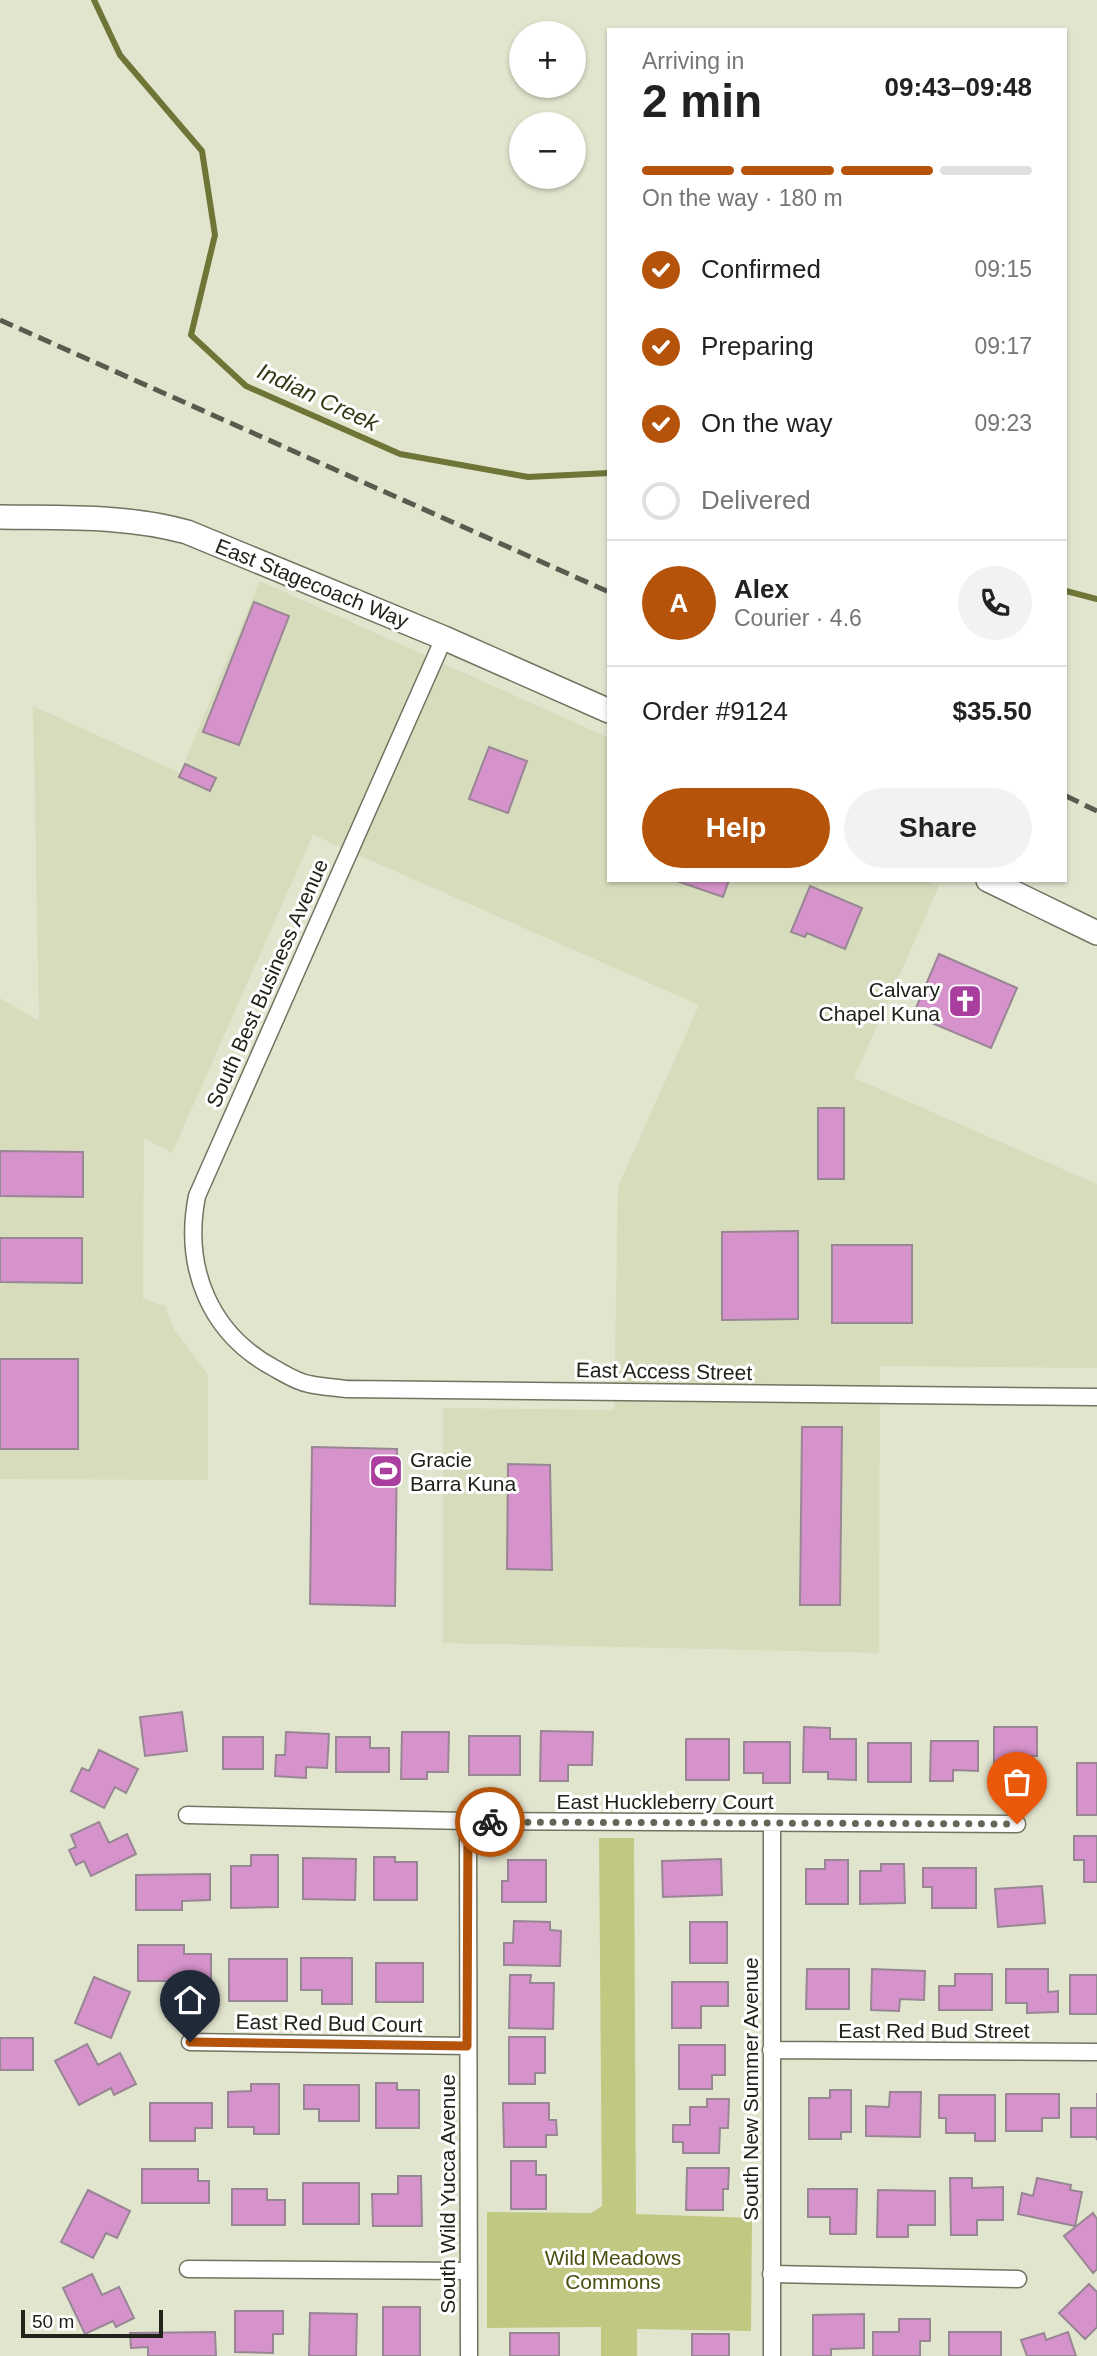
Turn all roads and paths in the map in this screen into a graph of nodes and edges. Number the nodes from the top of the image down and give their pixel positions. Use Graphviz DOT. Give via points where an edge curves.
graph roads {
  1 [pos="0,517"];
  2 [pos="444,638"];
  3 [pos="607,710"];
  4 [pos="992,882"];
  5 [pos="1097,933"];
  6 [pos="240,1346"];
  7 [pos="1097,1397"];
  8 [pos="187,1815"];
  9 [pos="468,1821"];
  10 [pos="772,1823"];
  11 [pos="1017,1824"];
  12 [pos="190,2042"];
  13 [pos="467,2046"];
  14 [pos="771,2050"];
  15 [pos="1097,2052"];
  16 [pos="188,2269"];
  17 [pos="468,2271"];
  18 [pos="771,2274"];
  19 [pos="1018,2279"];
  20 [pos="468,2356"];
  21 [pos="772,2356"];
  1 -- 2 [label="street, East Stagecoach Way" via="151,522 187,532"];
  2 -- 3 [label="street, East Stagecoach Way"];
  2 -- 6 [label="street, South Best Business Avenue" via="197,1196 192,1219 195,1266 211,1309"];
  4 -- 5 [label="street"];
  6 -- 7 [label="street, East Access Street" via="307,1384 346,1389"];
  8 -- 9 [label="street, East Huckleberry Court"];
  9 -- 10 [label="street, East Huckleberry Court"];
  9 -- 13 [label="street, South Wild Yucca Avenue"];
  10 -- 11 [label="street, East Huckleberry Court"];
  10 -- 14 [label="street, South New Summer Avenue"];
  12 -- 13 [label="street, East Red Bud Court"];
  13 -- 17 [label="street, South Wild Yucca Avenue"];
  14 -- 15 [label="street, East Red Bud Street"];
  14 -- 18 [label="street, South New Summer Avenue"];
  16 -- 17 [label="street"];
  17 -- 20 [label="street, South Wild Yucca Avenue"];
  18 -- 19 [label="street"];
  18 -- 21 [label="street, South New Summer Avenue"];
}
